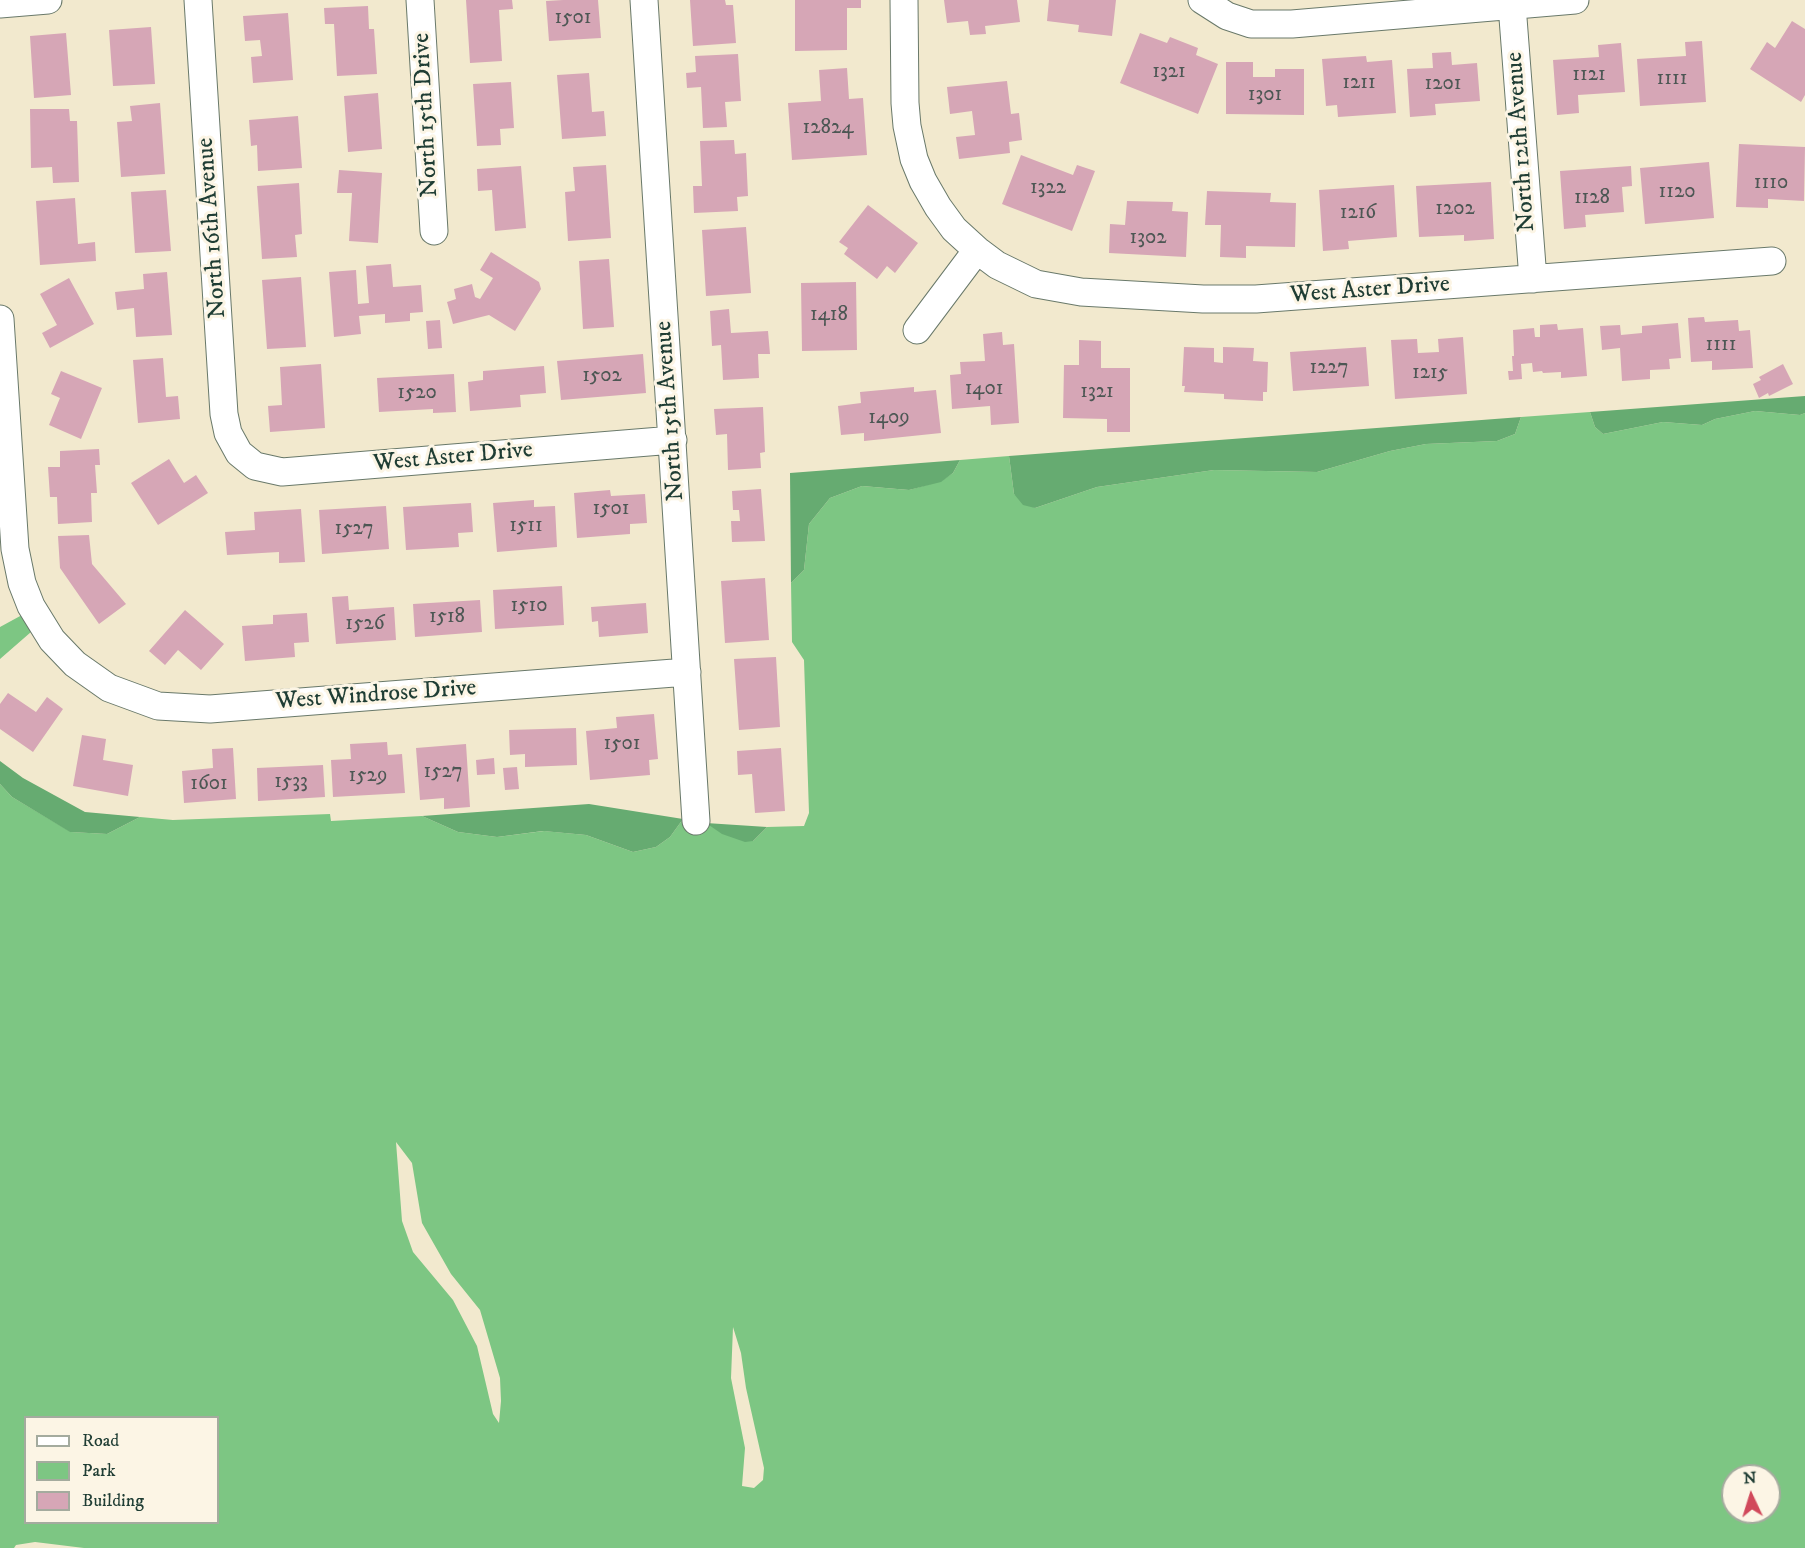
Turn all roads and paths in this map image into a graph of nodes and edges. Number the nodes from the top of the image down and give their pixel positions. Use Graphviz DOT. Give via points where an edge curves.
graph roads {
  1 [pos="48,0"];
  2 [pos="198,0"];
  3 [pos="420,0"];
  4 [pos="644,0"];
  5 [pos="904,0"];
  6 [pos="1202,0"];
  7 [pos="1575,0"];
  8 [pos="0,4"];
  9 [pos="1512,5"];
  10 [pos="434,231"];
  11 [pos="977,250"];
  12 [pos="1772,261"];
  13 [pos="1533,279"];
  14 [pos="0,319"];
  15 [pos="917,330"];
  16 [pos="673,440"];
  17 [pos="239,453"];
  18 [pos="687,672"];
  19 [pos="696,821"];
  1 -- 8 [label="street"];
  2 -- 17 [label="street, North 16th Avenue" via="224,414 228,433"];
  3 -- 10 [label="street, North 15th Drive"];
  4 -- 16 [label="street, North 15th Avenue"];
  5 -- 11 [label="street, West Aster Drive" via="905,103 914,159 938,207"];
  6 -- 9 [label="street" via="1227,16 1251,24"];
  7 -- 9 [label="street"];
  9 -- 13 [label="street, North 12th Avenue"];
  11 -- 13 [label="street, West Aster Drive" via="997,265 1036,284 1129,295 1256,299"];
  11 -- 15 [label="street"];
  12 -- 13 [label="street, West Aster Drive"];
  14 -- 18 [label="street, West Windrose Drive" via="15,549 22,583 52,640 75,664 109,688 158,706 210,709"];
  16 -- 17 [label="street, West Aster Drive" via="282,472 255,466"];
  16 -- 18 [label="street, North 15th Avenue"];
  18 -- 19 [label="street, North 15th Avenue"];
}
